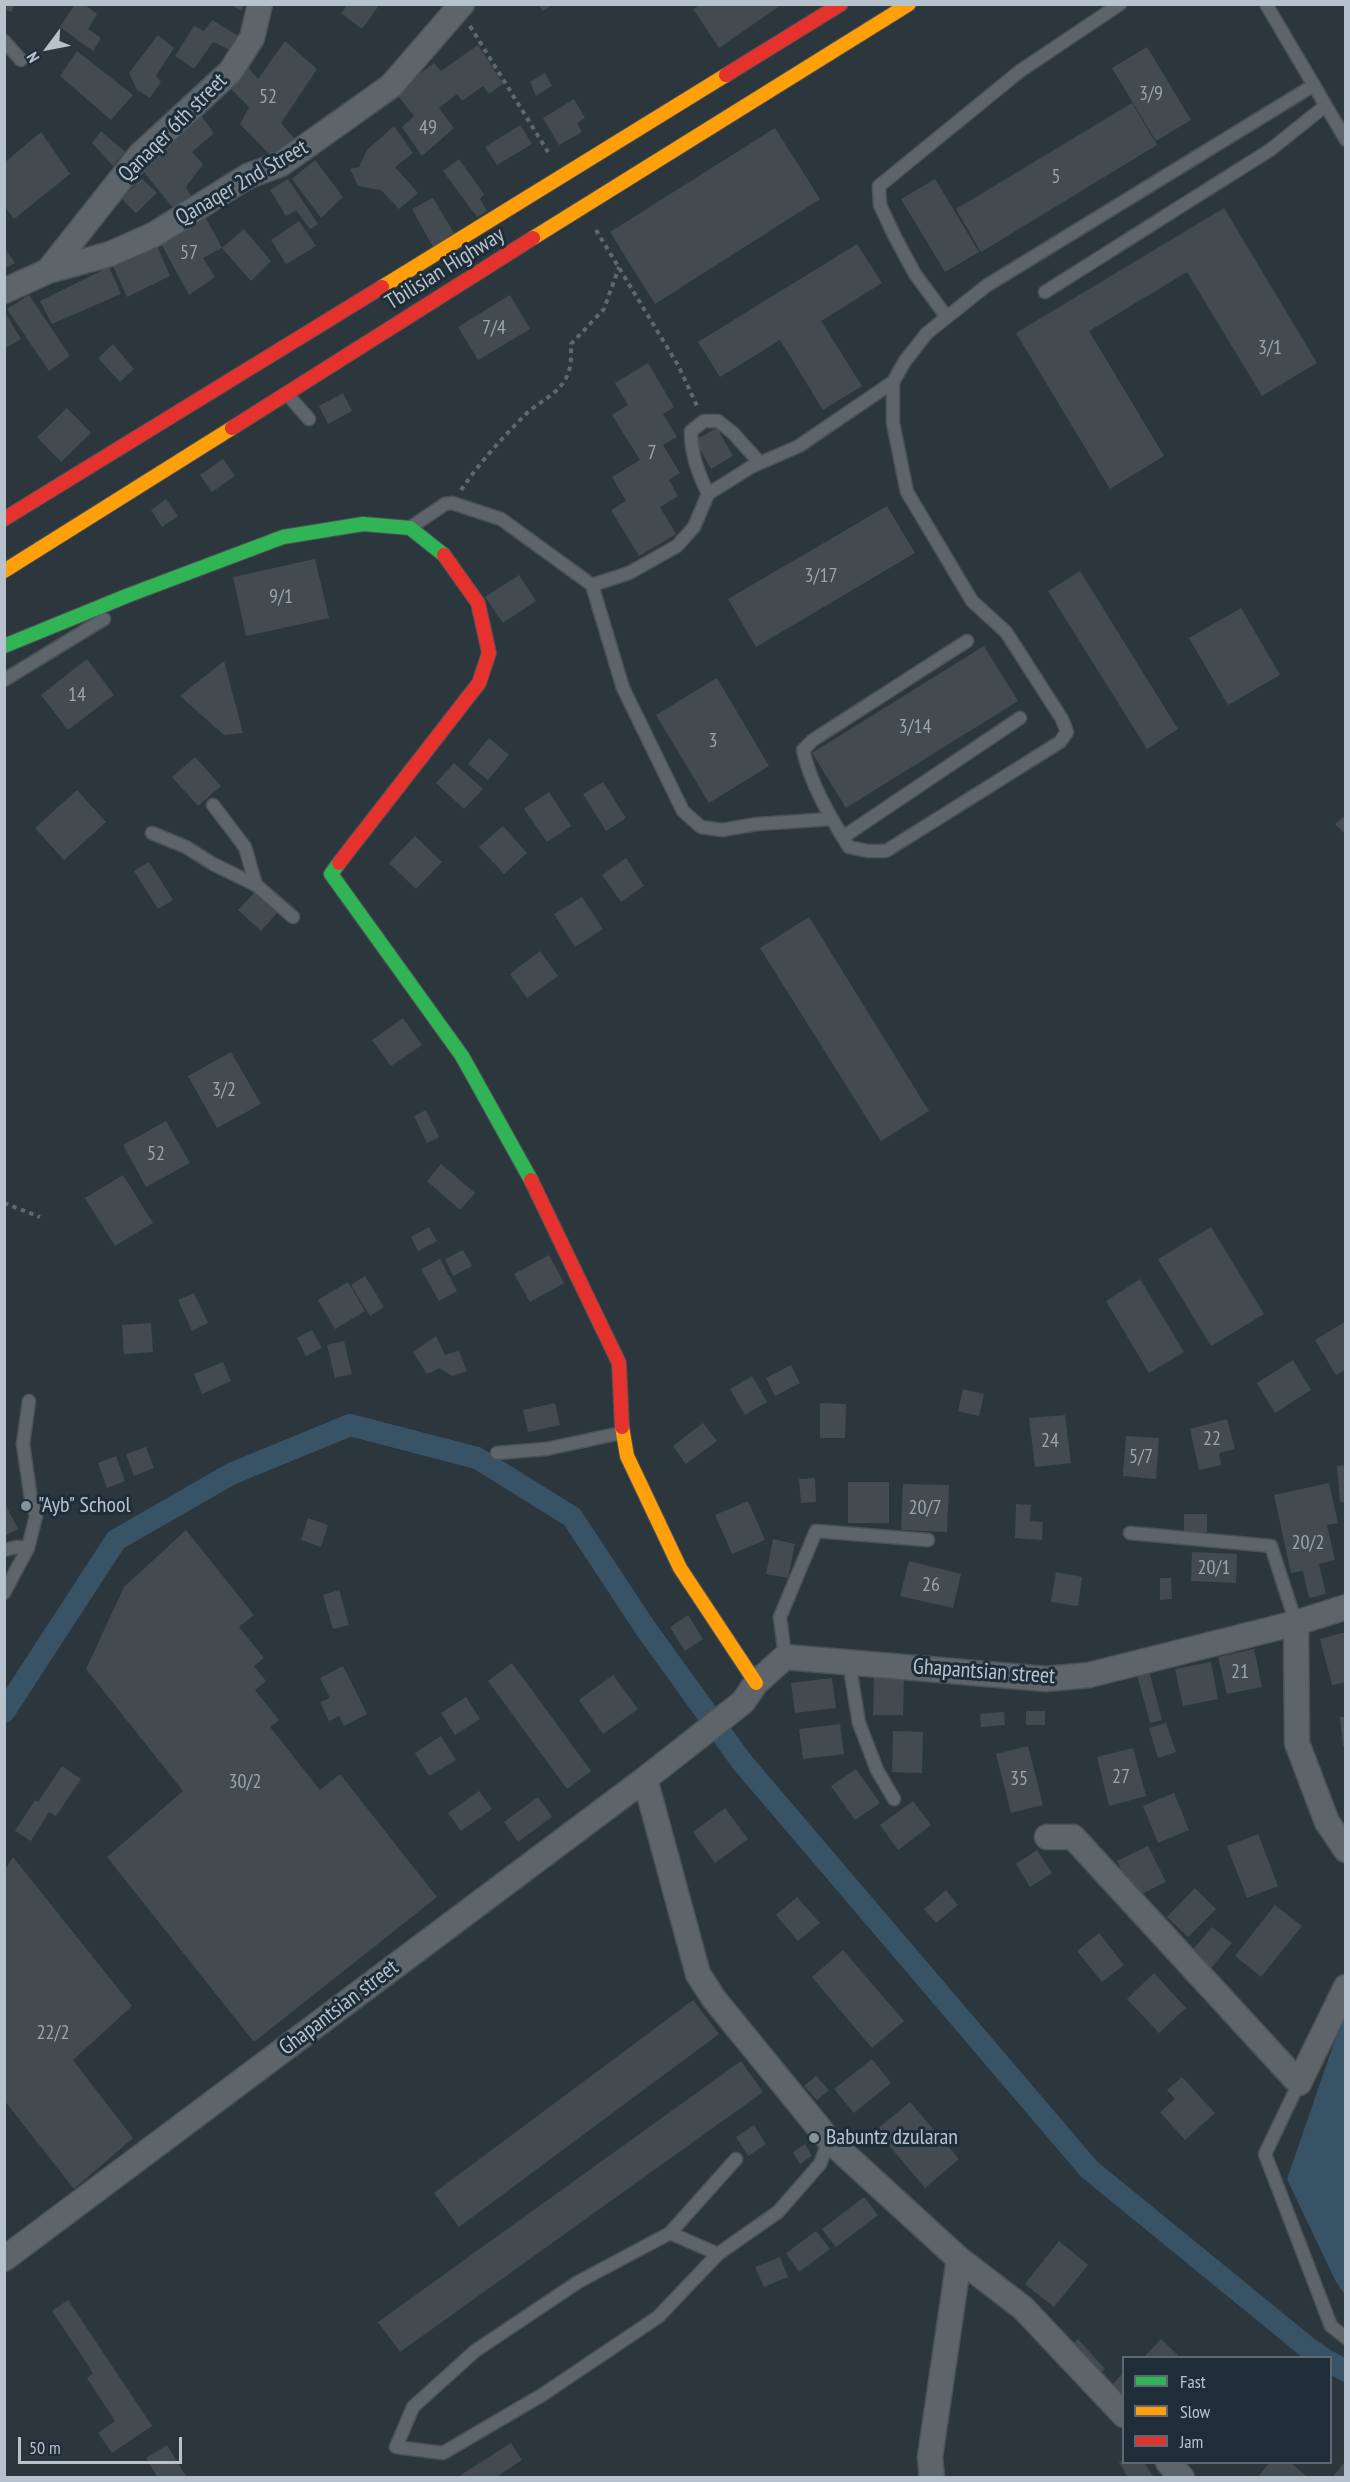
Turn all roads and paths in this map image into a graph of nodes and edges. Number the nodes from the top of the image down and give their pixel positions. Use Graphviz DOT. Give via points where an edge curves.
graph roads {
  1 [pos="260,4"];
  2 [pos="841,4"];
  3 [pos="909,4"];
  4 [pos="1120,4"];
  5 [pos="1266,4"];
  6 [pos="460,6"];
  7 [pos="4,41"];
  8 [pos="765,51"];
  9 [pos="21,60"];
  10 [pos="785,82"];
  11 [pos="1314,85"];
  12 [pos="1325,106"];
  13 [pos="1346,140"];
  14 [pos="549,154"];
  15 [pos="594,227"];
  16 [pos="619,267"];
  17 [pos="48,271"];
  18 [pos="4,291"];
  19 [pos="1045,292"];
  20 [pos="946,316"];
  21 [pos="893,382"];
  22 [pos="286,393"];
  23 [pos="309,419"];
  24 [pos="704,421"];
  25 [pos="760,463"];
  26 [pos="708,494"];
  27 [pos="452,503"];
  28 [pos="4,519"];
  29 [pos="410,528"];
  30 [pos="4,571"];
  31 [pos="592,585"];
  32 [pos="116,600"];
  33 [pos="967,641"];
  34 [pos="4,646"];
  35 [pos="4,680"];
  36 [pos="1020,718"];
  37 [pos="213,805"];
  38 [pos="831,819"];
  39 [pos="152,833"];
  40 [pos="843,837"];
  41 [pos="255,885"];
  42 [pos="293,917"];
  43 [pos="4,1203"];
  44 [pos="40,1217"];
  45 [pos="28,1401"];
  46 [pos="622,1433"];
  47 [pos="497,1453"];
  48 [pos="1130,1533"];
  49 [pos="928,1540"];
  50 [pos="28,1548"];
  51 [pos="4,1550"];
  52 [pos="4,1593"];
  53 [pos="1346,1607"];
  54 [pos="1296,1623"];
  55 [pos="785,1657"];
  56 [pos="849,1662"];
  57 [pos="749,1692"];
  58 [pos="645,1779"];
  59 [pos="894,1799"];
  60 [pos="1047,1837"];
  61 [pos="1346,1850"];
  62 [pos="1346,1988"];
  63 [pos="1299,2083"];
  64 [pos="829,2140"];
  65 [pos="736,2159"];
  66 [pos="670,2233"];
  67 [pos="718,2254"];
  68 [pos="4,2259"];
  69 [pos="959,2259"];
  70 [pos="1346,2338"];
  71 [pos="1122,2413"];
  72 [pos="1169,2464"];
  73 [pos="932,2478"];
  74 [pos="1182,2478"];
  1 -- 17 [label="street, Qanaqer 6th street" via="252,38 230,72 140,155"];
  2 -- 8 [label="main road, Tbilisian Highway"];
  3 -- 10 [label="main road, Tbilisian Highway"];
  4 -- 20 [label="lane" via="1020,71 879,186 880,205 895,237 915,274"];
  5 -- 11 [label="lane"];
  6 -- 14 [label="path"];
  6 -- 17 [label="street, Qanaqer 2nd Street" via="391,86 281,164 248,176 154,234 119,250"];
  7 -- 9 [label="lane"];
  8 -- 10 [label="main road"];
  8 -- 28 [label="main road, Tbilisian Highway"];
  10 -- 22 [label="main road, Tbilisian Highway"];
  11 -- 12 [label="lane"];
  11 -- 20 [label="lane" via="986,285"];
  12 -- 13 [label="lane"];
  12 -- 19 [label="lane" via="1270,150"];
  15 -- 16 [label="path"];
  16 -- 24 [label="path" via="678,365"];
  16 -- 27 [label="path" via="604,309 571,344 567,377 506,435"];
  17 -- 18 [label="street"];
  20 -- 21 [label="lane" via="905,360"];
  21 -- 25 [label="lane" via="799,446"];
  21 -- 40 [label="lane" via="893,423 907,492 972,601 1006,632 1062,718 1067,732 1060,742 886,851 849,847"];
  22 -- 23 [label="lane"];
  22 -- 30 [label="main road, Tbilisian Highway"];
  24 -- 25 [label="lane" via="718,421"];
  24 -- 26 [label="lane" via="692,431 691,449"];
  25 -- 26 [label="lane"];
  26 -- 31 [label="lane" via="694,527 677,546 629,573"];
  27 -- 29 [label="lane"];
  27 -- 31 [label="lane" via="501,519"];
  29 -- 32 [label="main road" via="363,524 283,537"];
  29 -- 46 [label="main road" via="442,552 478,603 489,653 479,683 331,874 462,1056 538,1192 619,1363"];
  31 -- 38 [label="lane" via="623,687 683,811 701,827 722,830"];
  32 -- 34 [label="main road"];
  32 -- 35 [label="lane" via="103,621"];
  33 -- 38 [label="lane" via="803,750"];
  36 -- 40 [label="lane"];
  37 -- 41 [label="lane" via="245,847"];
  38 -- 40 [label="lane"];
  39 -- 41 [label="lane"];
  41 -- 42 [label="lane"];
  43 -- 44 [label="path"];
  45 -- 50 [label="lane" via="23,1444 36,1516"];
  46 -- 47 [label="lane" via="546,1449"];
  46 -- 57 [label="main road" via="627,1456 680,1568"];
  48 -- 54 [label="lane" via="1271,1546"];
  49 -- 55 [label="lane" via="816,1532 780,1617"];
  50 -- 51 [label="lane"];
  50 -- 52 [label="lane"];
  53 -- 54 [label="street, Ghapantsian street"];
  54 -- 56 [label="street, Ghapantsian street" via="1089,1675 1046,1679"];
  54 -- 61 [label="street" via="1297,1743 1328,1822"];
  55 -- 56 [label="street, Ghapantsian street"];
  55 -- 57 [label="street"];
  56 -- 59 [label="lane" via="859,1723 877,1770"];
  57 -- 58 [label="street, Ghapantsian street"];
  58 -- 64 [label="street" via="698,1974"];
  58 -- 68 [label="street, Ghapantsian street"];
  60 -- 63 [label="street" via="1073,1837"];
  62 -- 63 [label="street"];
  63 -- 70 [label="lane" via="1264,2154 1331,2326"];
  64 -- 67 [label="lane" via="820,2164 778,2212"];
  64 -- 69 [label="street"];
  65 -- 66 [label="lane"];
  66 -- 67 [label="lane"];
  66 -- 67 [label="lane" via="578,2282 475,2351 412,2407 396,2447 443,2453 542,2395 658,2317"];
  69 -- 71 [label="street" via="1023,2308"];
  69 -- 73 [label="street" via="930,2457"];
  72 -- 74 [label="street"];
}
